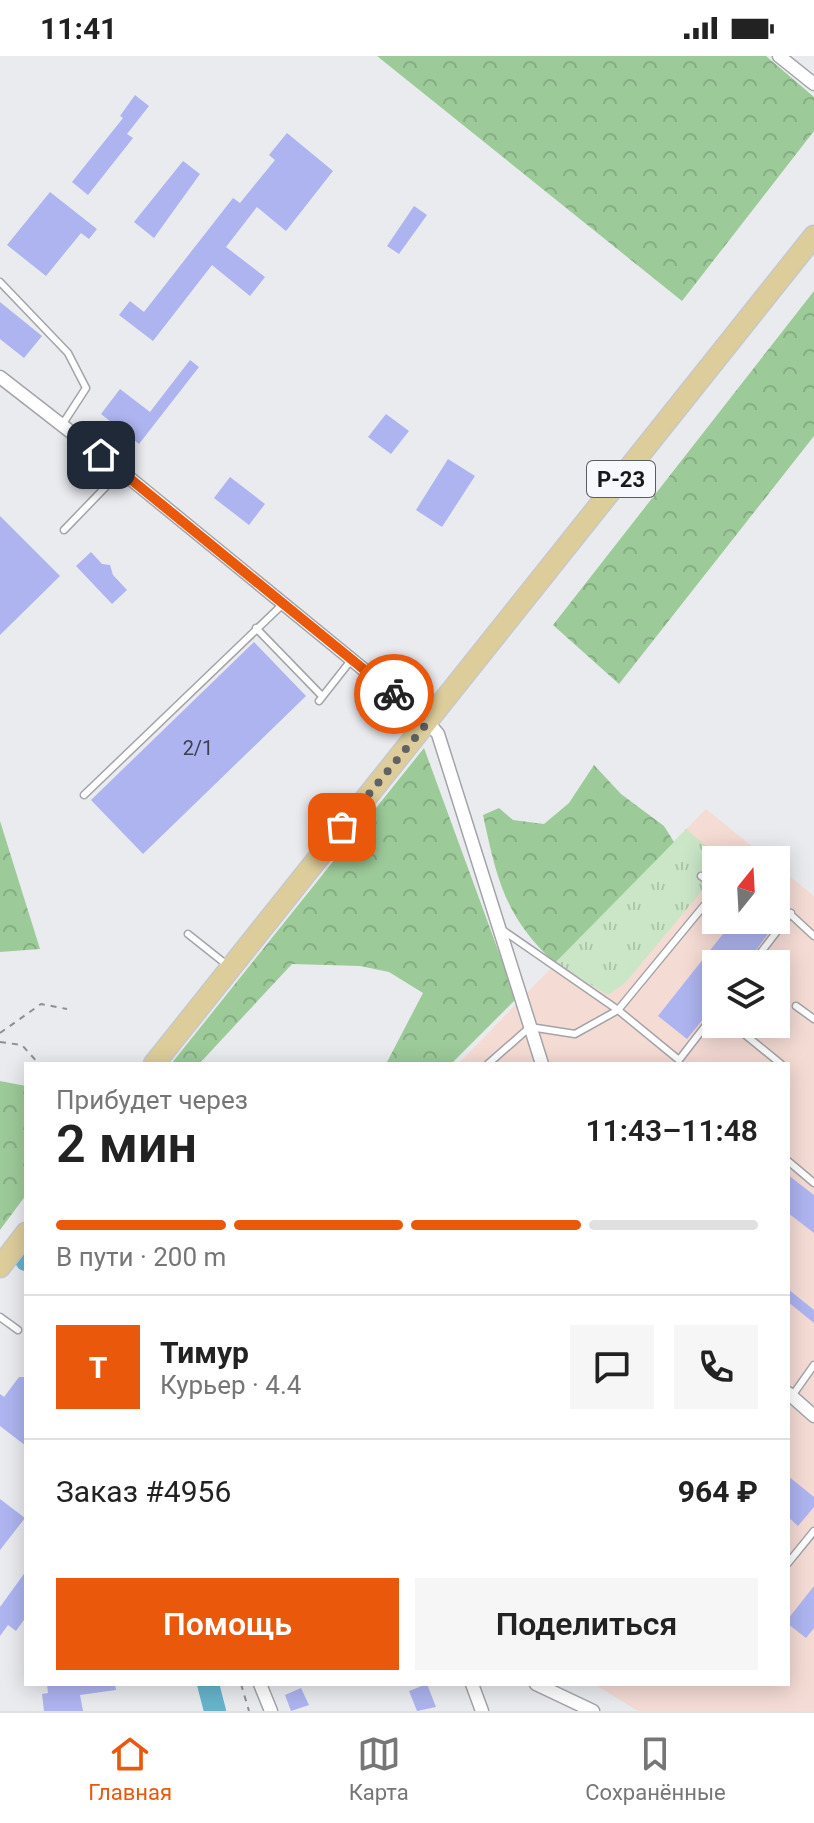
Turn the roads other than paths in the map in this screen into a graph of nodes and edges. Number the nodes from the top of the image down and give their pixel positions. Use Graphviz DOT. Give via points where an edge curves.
graph roads {
  1 [pos="779,56"];
  2 [pos="814,84"];
  3 [pos="814,236"];
  4 [pos="0,282"];
  5 [pos="0,377"];
  6 [pos="62,425"];
  7 [pos="121,471"];
  8 [pos="64,530"];
  9 [pos="283,604"];
  10 [pos="256,628"];
  11 [pos="352,659"];
  12 [pos="428,722"];
  13 [pos="84,795"];
  14 [pos="702,907"];
  15 [pos="791,913"];
  16 [pos="495,924"];
  17 [pos="188,934"];
  18 [pos="814,936"];
  19 [pos="763,950"];
  20 [pos="229,967"];
  21 [pos="796,1006"];
  22 [pos="618,1010"];
  23 [pos="814,1019"];
  24 [pos="530,1027"];
  25 [pos="702,1030"];
  26 [pos="749,1038"];
  27 [pos="156,1062"];
  28 [pos="490,1062"];
  29 [pos="541,1062"];
  30 [pos="779,1062"];
  31 [pos="790,1163"];
  32 [pos="814,1183"];
  33 [pos="24,1236"];
  34 [pos="2,1264"];
  35 [pos="0,1317"];
  36 [pos="18,1330"];
  37 [pos="814,1365"];
  38 [pos="790,1394"];
  39 [pos="814,1416"];
  40 [pos="814,1531"];
  41 [pos="790,1561"];
  42 [pos="261,1686"];
  43 [pos="473,1686"];
  44 [pos="540,1686"];
  45 [pos="271,1711"];
  46 [pos="482,1711"];
  47 [pos="593,1711"];
  1 -- 2 [label="street"];
  3 -- 12 [label="main road, Р-23"];
  4 -- 6 [label="lane" via="68,353 86,388"];
  5 -- 6 [label="street"];
  6 -- 7 [label="street"];
  7 -- 8 [label="lane"];
  7 -- 9 [label="street"];
  9 -- 10 [label="lane"];
  9 -- 11 [label="street"];
  10 -- 11 [label="lane" via="320,698"];
  10 -- 13 [label="lane"];
  11 -- 12 [label="street"];
  12 -- 16 [label="street" via="438,734"];
  12 -- 20 [label="main road"];
  14 -- 22 [label="lane"];
  15 -- 18 [label="lane"];
  15 -- 19 [label="lane"];
  16 -- 22 [label="lane"];
  16 -- 24 [label="street"];
  17 -- 20 [label="lane"];
  20 -- 27 [label="main road"];
  21 -- 23 [label="lane"];
  22 -- 24 [label="lane" via="575,1034"];
  22 -- 25 [label="lane" via="679,1060"];
  24 -- 28 [label="lane"];
  24 -- 29 [label="street"];
  26 -- 30 [label="lane"];
  31 -- 32 [label="lane"];
  33 -- 34 [label="main road"];
  35 -- 36 [label="lane"];
  37 -- 38 [label="lane"];
  38 -- 39 [label="street"];
  40 -- 41 [label="lane"];
  42 -- 45 [label="street"];
  43 -- 46 [label="street"];
  44 -- 47 [label="street"];
}
